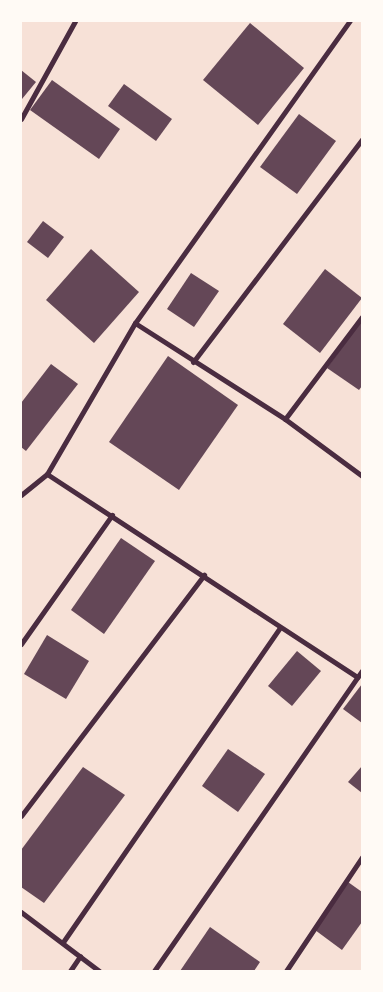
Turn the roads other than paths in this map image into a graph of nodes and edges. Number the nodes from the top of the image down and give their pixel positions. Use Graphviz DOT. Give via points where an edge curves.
graph roads {
  1 [pos="74,21"];
  2 [pos="350,21"];
  3 [pos="21,120"];
  4 [pos="362,139"];
  5 [pos="362,317"];
  6 [pos="135,323"];
  7 [pos="193,362"];
  8 [pos="285,419"];
  9 [pos="47,474"];
  10 [pos="362,476"];
  11 [pos="21,495"];
  12 [pos="112,515"];
  13 [pos="204,575"];
  14 [pos="280,628"];
  15 [pos="21,644"];
  16 [pos="362,671"];
  17 [pos="357,677"];
  18 [pos="21,816"];
  19 [pos="362,857"];
  20 [pos="21,912"];
  21 [pos="63,942"];
  22 [pos="80,956"];
  23 [pos="70,971"];
  24 [pos="99,971"];
  25 [pos="154,971"];
  26 [pos="286,971"];
  1 -- 3 [label="street"];
  2 -- 6 [label="street"];
  4 -- 7 [label="street"];
  5 -- 8 [label="street"];
  6 -- 7 [label="street"];
  6 -- 9 [label="street"];
  7 -- 8 [label="street"];
  8 -- 10 [label="street"];
  9 -- 11 [label="street"];
  9 -- 12 [label="street"];
  12 -- 13 [label="street"];
  12 -- 15 [label="street"];
  13 -- 14 [label="street"];
  13 -- 18 [label="street"];
  14 -- 17 [label="street"];
  14 -- 21 [label="street"];
  16 -- 17 [label="street"];
  17 -- 25 [label="street"];
  19 -- 26 [label="street"];
  20 -- 21 [label="street"];
  21 -- 22 [label="street"];
  22 -- 23 [label="street"];
  22 -- 24 [label="street"];
}
